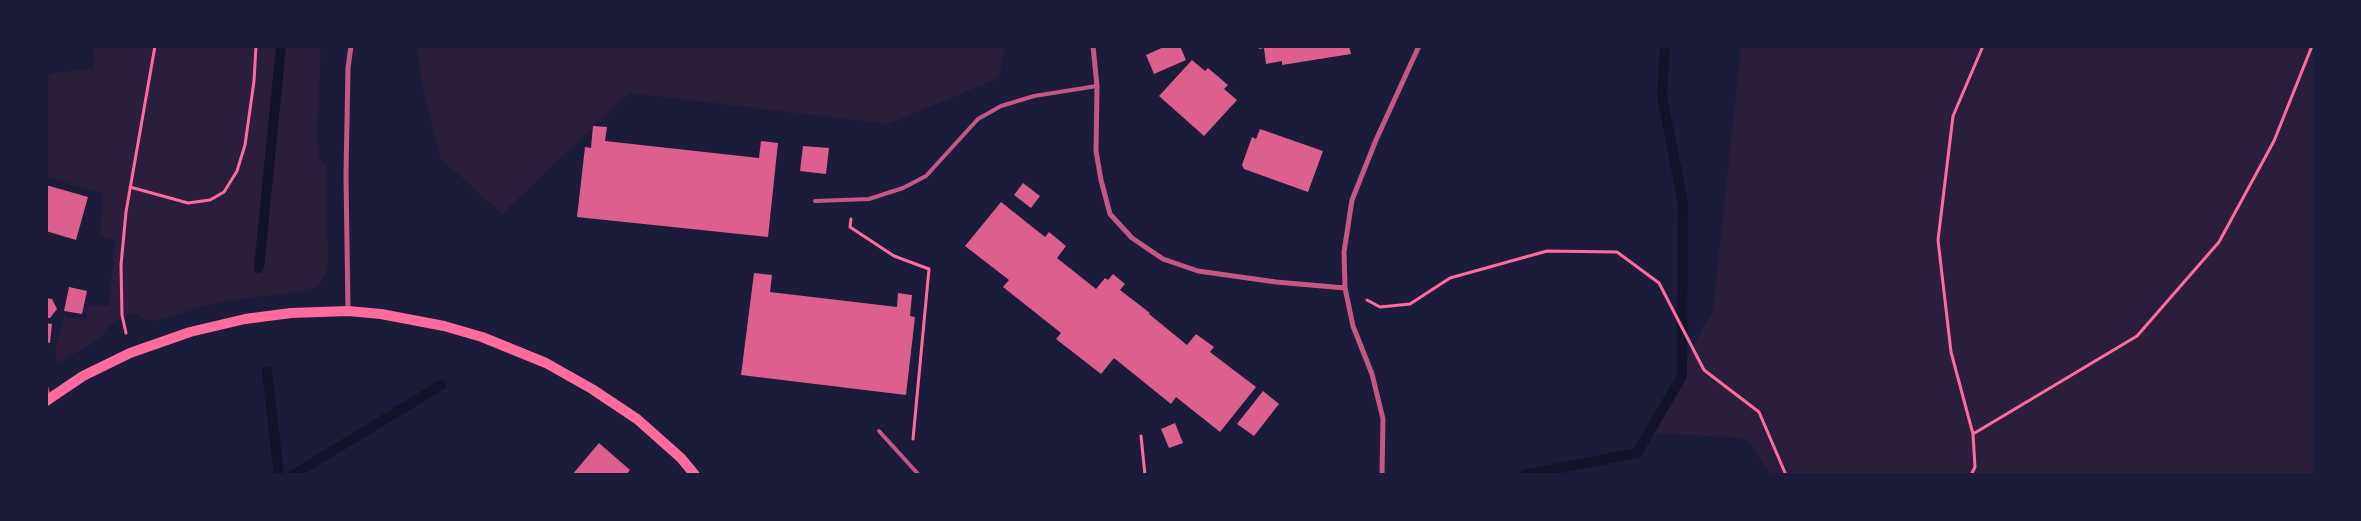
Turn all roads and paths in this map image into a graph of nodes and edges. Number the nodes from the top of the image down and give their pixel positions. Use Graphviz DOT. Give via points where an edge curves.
graph roads {
  1 [pos="155,46"];
  2 [pos="256,46"];
  3 [pos="351,46"];
  4 [pos="1094,46"];
  5 [pos="1419,46"];
  6 [pos="1983,46"];
  7 [pos="2312,46"];
  8 [pos="1097,86"];
  9 [pos="130,187"];
  10 [pos="852,200"];
  11 [pos="814,201"];
  12 [pos="1345,288"];
  13 [pos="348,310"];
  14 [pos="130,353"];
  15 [pos="46,387"];
  16 [pos="48,400"];
  17 [pos="879,431"];
  18 [pos="1973,434"];
  19 [pos="1141,436"];
  20 [pos="910,465"];
  21 [pos="695,475"];
  22 [pos="919,475"];
  23 [pos="1145,475"];
  24 [pos="1382,475"];
  25 [pos="1786,475"];
  26 [pos="1971,475"];
  1 -- 9 [label="path"];
  2 -- 9 [label="path" via="245,145 238,171 224,192 210,200 188,203"];
  3 -- 13 [label="street" via="346,175"];
  4 -- 8 [label="street"];
  5 -- 12 [label="street" via="1352,200 1344,252"];
  6 -- 18 [label="path" via="1953,116 1938,240 1951,352"];
  7 -- 18 [label="path" via="2274,141 2219,242 2144,329"];
  8 -- 10 [label="lane" via="1034,96 1001,106 978,119 926,176 903,188 869,199"];
  8 -- 12 [label="street" via="1096,150 1101,180 1110,214 1132,238 1163,259 1198,272"];
  9 -- 14 [label="path" via="121,265 122,315"];
  10 -- 11 [label="lane"];
  10 -- 20 [label="path" via="850,228 894,256 929,269"];
  12 -- 24 [label="street" via="1353,326 1372,374 1383,419"];
  12 -- 25 [label="path" via="1380,307 1410,304 1450,278 1547,251 1617,252 1659,283 1704,370 1759,412"];
  13 -- 14 [label="main road" via="245,319 190,332"];
  13 -- 21 [label="main road" via="444,326 482,337 546,363 637,419 681,458"];
  14 -- 16 [label="main road" via="83,376"];
  15 -- 16 [label="lane"];
  17 -- 20 [label="lane"];
  18 -- 26 [label="path" via="1975,467"];
  19 -- 23 [label="path"];
  20 -- 22 [label="lane"];
}
